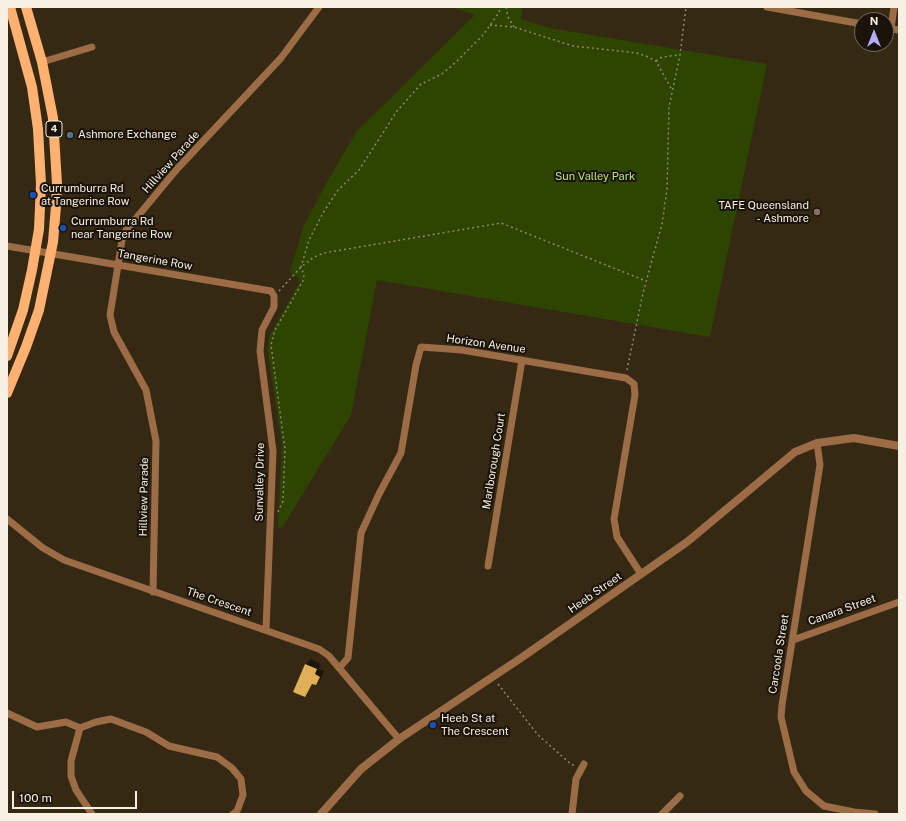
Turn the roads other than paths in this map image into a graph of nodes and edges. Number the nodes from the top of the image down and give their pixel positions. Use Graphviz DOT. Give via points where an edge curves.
graph roads {
  1 [pos="10,7"];
  2 [pos="26,7"];
  3 [pos="319,7"];
  4 [pos="767,7"];
  5 [pos="854,23"];
  6 [pos="92,47"];
  7 [pos="42,62"];
  8 [pos="7,246"];
  9 [pos="35,251"];
  10 [pos="51,254"];
  11 [pos="117,264"];
  12 [pos="272,293"];
  13 [pos="7,356"];
  14 [pos="522,360"];
  15 [pos="7,393"];
  16 [pos="817,443"];
  17 [pos="899,446"];
  18 [pos="7,519"];
  19 [pos="488,566"];
  20 [pos="641,574"];
  21 [pos="154,592"];
  22 [pos="899,602"];
  23 [pos="266,630"];
  24 [pos="792,640"];
  25 [pos="339,668"];
  26 [pos="7,713"];
  27 [pos="80,728"];
  28 [pos="399,739"];
  29 [pos="584,764"];
  30 [pos="680,796"];
  31 [pos="325,813"];
  32 [pos="92,814"];
  33 [pos="233,814"];
  34 [pos="572,814"];
  35 [pos="662,814"];
  36 [pos="875,814"];
  1 -- 9 [label="main road, 4" via="26,62 38,130 41,184"];
  2 -- 7 [label="main road, 4"];
  3 -- 11 [label="street, Hillview Parade" via="281,58 177,169 123,234"];
  4 -- 5 [label="street"];
  6 -- 7 [label="street"];
  7 -- 10 [label="main road, 4" via="56,148 57,191"];
  8 -- 9 [label="street, Tangerine Row"];
  9 -- 10 [label="street, Tangerine Row"];
  9 -- 13 [label="main road, 4" via="23,310"];
  10 -- 11 [label="street, Tangerine Row"];
  10 -- 15 [label="main road, 4" via="39,310"];
  11 -- 12 [label="street, Tangerine Row"];
  11 -- 21 [label="street, Hillview Parade" via="110,307 111,323 146,390 156,441"];
  12 -- 23 [label="street, Sunvalley Drive" via="274,307 262,330 260,351 273,451"];
  14 -- 19 [label="street, Marlborough Court"];
  14 -- 20 [label="street, Horizon Avenue" via="626,378 634,384 635,395 614,520 617,537"];
  14 -- 25 [label="street, Horizon Avenue" via="462,350 421,347 401,453 361,533 348,653 345,662"];
  16 -- 17 [label="street, Heeb Street" via="854,438"];
  16 -- 20 [label="street, Heeb Street" via="795,452 781,462 687,542"];
  16 -- 24 [label="street, Carcoola Street" via="820,465"];
  18 -- 21 [label="street, The Crescent" via="48,551 64,560"];
  20 -- 28 [label="street, Heeb Street"];
  21 -- 23 [label="street, The Crescent"];
  22 -- 24 [label="street, Canara Street"];
  23 -- 25 [label="street, The Crescent" via="319,649"];
  24 -- 36 [label="street, Carcoola Street" via="781,717 794,772 806,791 824,806"];
  25 -- 28 [label="street, The Crescent"];
  26 -- 27 [label="street" via="37,727 66,722"];
  27 -- 32 [label="street" via="71,761 71,776 76,790"];
  27 -- 33 [label="street" via="110,719 146,732 169,746 217,757 232,768 241,779 243,795 237,812"];
  28 -- 31 [label="street, Heeb Street" via="361,769"];
  29 -- 34 [label="street" via="576,779"];
  30 -- 35 [label="street"];
}
